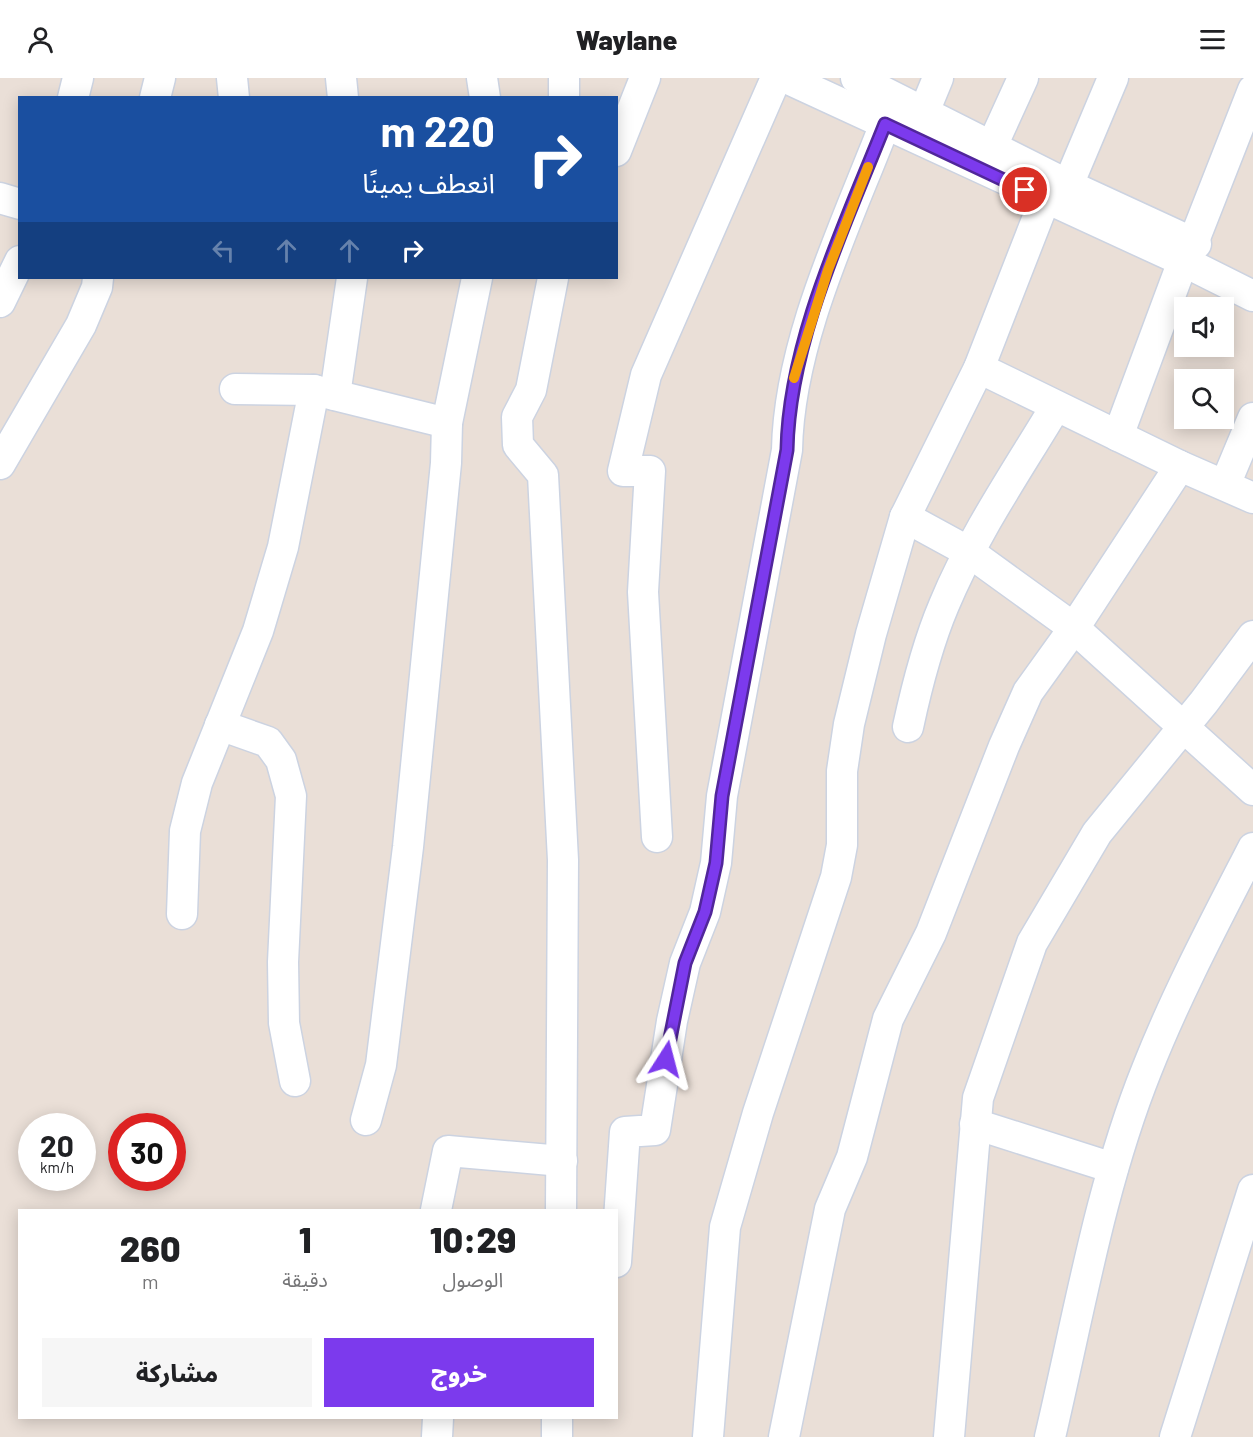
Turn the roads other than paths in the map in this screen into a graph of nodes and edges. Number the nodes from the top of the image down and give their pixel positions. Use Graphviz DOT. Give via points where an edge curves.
graph roads {
  1 [pos="78,78"];
  2 [pos="160,78"];
  3 [pos="232,78"];
  4 [pos="342,78"];
  5 [pos="482,78"];
  6 [pos="564,78"];
  7 [pos="645,78"];
  8 [pos="776,78"];
  9 [pos="786,78"];
  10 [pos="856,78"];
  11 [pos="938,78"];
  12 [pos="1023,78"];
  13 [pos="1113,78"];
  14 [pos="1253,90"];
  15 [pos="74,96"];
  16 [pos="156,96"];
  17 [pos="234,96"];
  18 [pos="344,96"];
  19 [pos="485,96"];
  20 [pos="564,96"];
  21 [pos="924,112"];
  22 [pos="885,124"];
  23 [pos="618,146"];
  24 [pos="992,146"];
  25 [pos="1057,192"];
  26 [pos="0,198"];
  27 [pos="18,203"];
  28 [pos="1188,252"];
  29 [pos="18,265"];
  30 [pos="1253,274"];
  31 [pos="98,279"];
  32 [pos="352,279"];
  33 [pos="477,279"];
  34 [pos="553,279"];
  35 [pos="1253,296"];
  36 [pos="0,302"];
  37 [pos="979,368"];
  38 [pos="235,389"];
  39 [pos="324,393"];
  40 [pos="1056,406"];
  41 [pos="1253,418"];
  42 [pos="447,423"];
  43 [pos="1118,436"];
  44 [pos="0,464"];
  45 [pos="1180,466"];
  46 [pos="1224,485"];
  47 [pos="1253,498"];
  48 [pos="905,517"];
  49 [pos="969,552"];
  50 [pos="1074,628"];
  51 [pos="1253,636"];
  52 [pos="220,725"];
  53 [pos="1184,727"];
  54 [pos="908,728"];
  55 [pos="1253,790"];
  56 [pos="657,837"];
  57 [pos="1253,848"];
  58 [pos="182,914"];
  59 [pos="296,1081"];
  60 [pos="366,1120"];
  61 [pos="975,1124"];
  62 [pos="562,1161"];
  63 [pos="1113,1168"];
  64 [pos="1253,1190"];
  65 [pos="436,1209"];
  66 [pos="561,1209"];
  67 [pos="618,1233"];
  68 [pos="438,1419"];
  69 [pos="557,1419"];
  70 [pos="437,1437"];
  71 [pos="557,1437"];
  72 [pos="708,1437"];
  73 [pos="784,1437"];
  74 [pos="949,1437"];
  75 [pos="1050,1437"];
  76 [pos="1175,1437"];
  1 -- 15 [label="street"];
  2 -- 16 [label="street"];
  3 -- 17 [label="street"];
  4 -- 18 [label="street"];
  5 -- 19 [label="street"];
  6 -- 20 [label="street"];
  7 -- 23 [label="street"];
  8 -- 56 [label="street" via="646,375 622,471 650,471 644,592"];
  9 -- 22 [label="street"];
  10 -- 21 [label="street"];
  11 -- 21 [label="street"];
  12 -- 24 [label="street"];
  13 -- 25 [label="street"];
  14 -- 28 [label="street"];
  21 -- 24 [label="street"];
  22 -- 25 [label="street"];
  22 -- 67 [label="street" via="828,270 794,380 787,450 722,796 716,863 674,1009 655,1130 625,1132"];
  24 -- 25 [label="street"];
  25 -- 28 [label="street"];
  25 -- 37 [label="street"];
  26 -- 27 [label="street"];
  28 -- 30 [label="street"];
  28 -- 35 [label="street"];
  28 -- 43 [label="street"];
  29 -- 36 [label="street"];
  31 -- 44 [label="street" via="81,325"];
  32 -- 39 [label="street"];
  33 -- 42 [label="street"];
  34 -- 62 [label="street" via="531,390 517,417 518,445 543,475 563,860"];
  37 -- 40 [label="street"];
  37 -- 48 [label="street"];
  38 -- 39 [label="street"];
  39 -- 42 [label="street"];
  39 -- 52 [label="street" via="258,631"];
  40 -- 43 [label="street"];
  40 -- 49 [label="street"];
  41 -- 46 [label="street"];
  42 -- 60 [label="street" via="408,847 381,1065"];
  43 -- 45 [label="street"];
  45 -- 46 [label="street"];
  45 -- 50 [label="street"];
  46 -- 47 [label="street"];
  48 -- 49 [label="street"];
  48 -- 72 [label="street" via="849,724 842,771 842,845 836,877 758,1113 725,1227"];
  49 -- 50 [label="street"];
  49 -- 54 [label="street" via="921,667"];
  50 -- 53 [label="street"];
  50 -- 73 [label="street" via="1028,692 931,933 888,1019 852,1157 830,1209"];
  51 -- 53 [label="street"];
  52 -- 58 [label="street" via="197,783 185,831"];
  52 -- 59 [label="street" via="268,742 280,760 291,796 283,972 284,1023"];
  53 -- 55 [label="street"];
  53 -- 61 [label="street" via="1097,833 1032,943 978,1098"];
  57 -- 63 [label="street" via="1147,1068"];
  61 -- 63 [label="street"];
  61 -- 74 [label="street"];
  62 -- 65 [label="street" via="448,1151"];
  62 -- 66 [label="street"];
  63 -- 75 [label="street"];
  64 -- 76 [label="street"];
  68 -- 70 [label="street"];
  69 -- 71 [label="street"];
}
